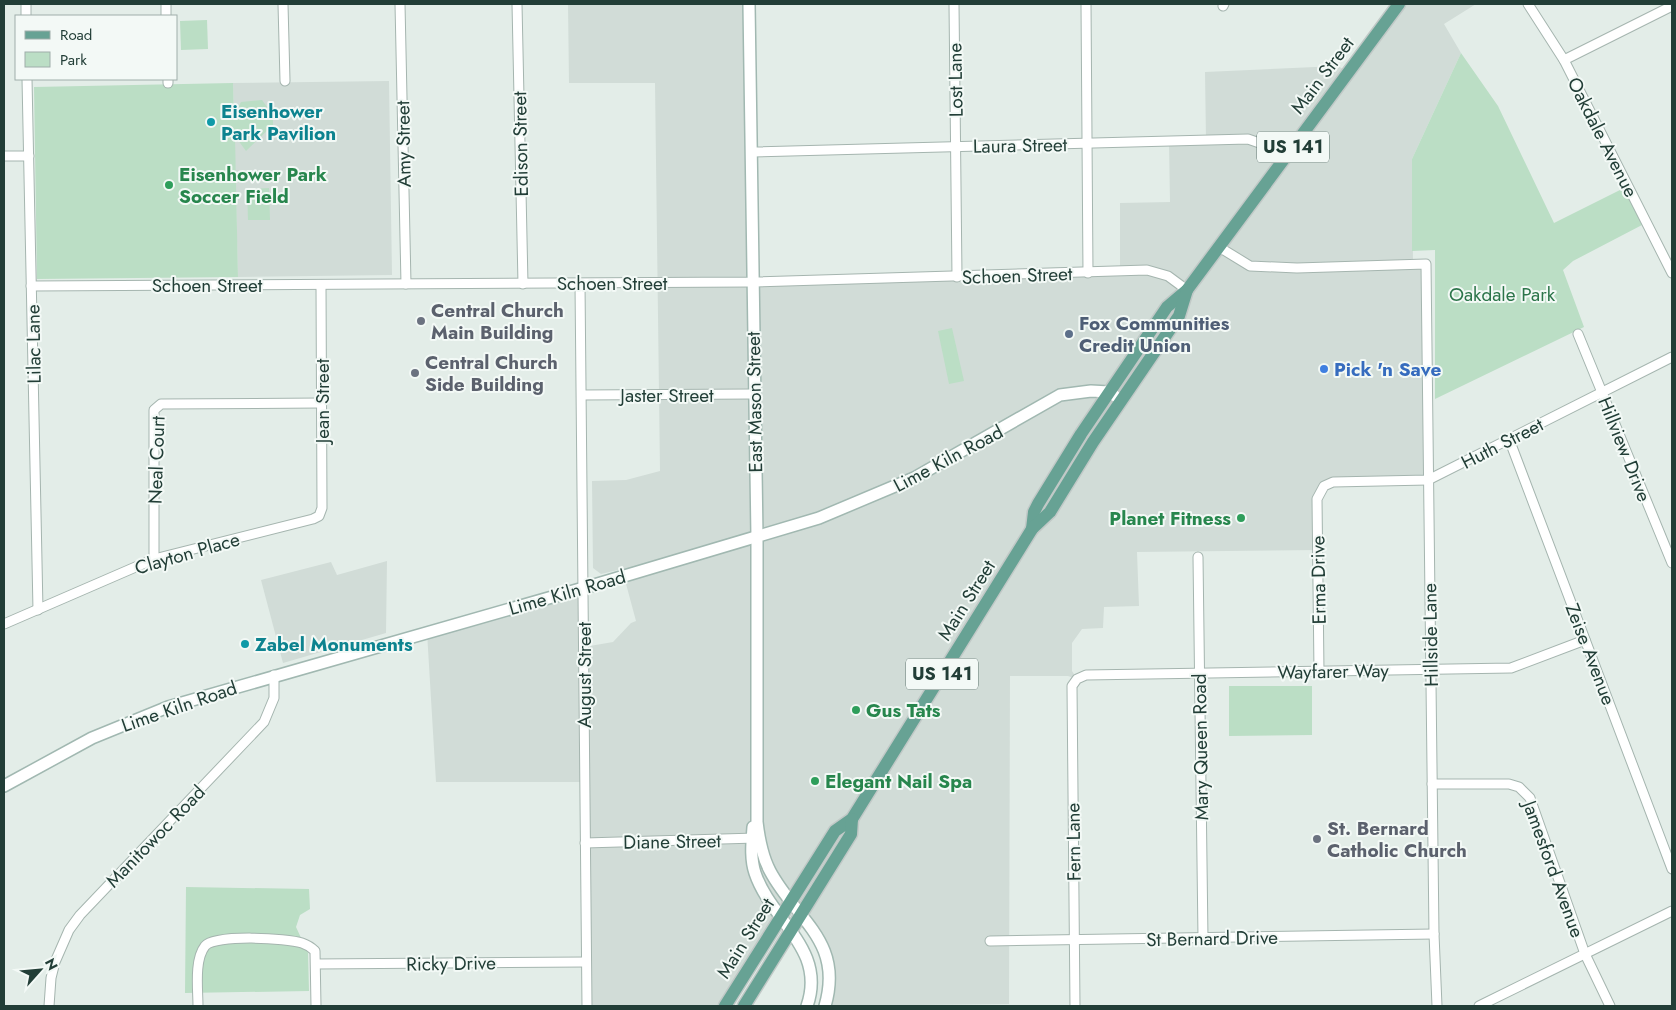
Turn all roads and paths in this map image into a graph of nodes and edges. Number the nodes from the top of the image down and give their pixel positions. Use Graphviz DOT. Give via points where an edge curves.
graph roads {
  1 [pos="283,4"];
  2 [pos="400,4"];
  3 [pos="517,4"];
  4 [pos="749,4"];
  5 [pos="954,4"];
  6 [pos="1086,4"];
  7 [pos="1399,4"];
  8 [pos="1528,4"];
  9 [pos="1672,6"];
  10 [pos="1564,60"];
  11 [pos="27,80"];
  12 [pos="285,81"];
  13 [pos="1087,144"];
  14 [pos="956,147"];
  15 [pos="751,152"];
  16 [pos="4,156"];
  17 [pos="29,156"];
  18 [pos="1285,158"];
  19 [pos="1219,248"];
  20 [pos="1088,273"];
  21 [pos="1672,273"];
  22 [pos="957,277"];
  23 [pos="752,282"];
  24 [pos="406,284"];
  25 [pos="523,284"];
  26 [pos="580,284"];
  27 [pos="322,285"];
  28 [pos="31,286"];
  29 [pos="1187,290"];
  30 [pos="1578,334"];
  31 [pos="1672,356"];
  32 [pos="1109,392"];
  33 [pos="1602,392"];
  34 [pos="753,394"];
  35 [pos="582,395"];
  36 [pos="1122,400"];
  37 [pos="322,403"];
  38 [pos="1509,440"];
  39 [pos="1428,480"];
  40 [pos="1321,489"];
  41 [pos="319,516"];
  42 [pos="1032,528"];
  43 [pos="757,538"];
  44 [pos="1198,557"];
  45 [pos="154,559"];
  46 [pos="1672,564"];
  47 [pos="584,588"];
  48 [pos="38,610"];
  49 [pos="4,624"];
  50 [pos="1585,640"];
  51 [pos="1431,669"];
  52 [pos="1319,672"];
  53 [pos="1200,674"];
  54 [pos="274,675"];
  55 [pos="1077,679"];
  56 [pos="1432,784"];
  57 [pos="4,786"];
  58 [pos="852,819"];
  59 [pos="756,838"];
  60 [pos="585,843"];
  61 [pos="1672,870"];
  62 [pos="791,900"];
  63 [pos="1672,910"];
  64 [pos="801,912"];
  65 [pos="781,917"];
  66 [pos="790,930"];
  67 [pos="1434,934"];
  68 [pos="1203,938"];
  69 [pos="1074,940"];
  70 [pos="990,941"];
  71 [pos="1585,954"];
  72 [pos="586,962"];
  73 [pos="316,964"];
  74 [pos="49,1006"];
  75 [pos="198,1006"];
  76 [pos="316,1006"];
  77 [pos="587,1006"];
  78 [pos="725,1006"];
  79 [pos="744,1006"];
  80 [pos="807,1006"];
  81 [pos="825,1006"];
  82 [pos="1075,1006"];
  83 [pos="1437,1006"];
  84 [pos="1479,1006"];
  85 [pos="1610,1006"];
  1 -- 12 [label="street"];
  2 -- 24 [label="street, Amy Street"];
  3 -- 25 [label="street, Edison Street"];
  4 -- 15 [label="main road, East Mason Street"];
  5 -- 14 [label="street, Lost Lane"];
  6 -- 13 [label="street"];
  7 -- 18 [label="main road, Main Street / US 141"];
  8 -- 10 [label="street, Oakdale Avenue"];
  9 -- 10 [label="street"];
  10 -- 21 [label="street, Oakdale Avenue"];
  11 -- 17 [label="street, Lilac Lane"];
  13 -- 14 [label="street, Laura Street"];
  13 -- 18 [label="street, Laura Street" via="1248,139 1268,146"];
  13 -- 20 [label="street"];
  14 -- 15 [label="street, Laura Street"];
  14 -- 22 [label="street, Lost Lane"];
  15 -- 23 [label="main road, East Mason Street"];
  16 -- 17 [label="street"];
  17 -- 28 [label="street, Lilac Lane"];
  18 -- 19 [label="main road, Main Street / US 141"];
  19 -- 29 [label="main road, Main Street / US 141"];
  19 -- 39 [label="street, Hillside Lane" via="1250,266 1297,268 1426,264"];
  20 -- 22 [label="street, Schoen Street"];
  20 -- 29 [label="street, Schoen Street" via="1159,272"];
  22 -- 23 [label="street, Schoen Street"];
  23 -- 26 [label="street, Schoen Street"];
  23 -- 34 [label="main road, East Mason Street"];
  24 -- 25 [label="street, Schoen Street"];
  24 -- 27 [label="street, Schoen Street"];
  25 -- 26 [label="street, Schoen Street"];
  26 -- 35 [label="street, August Street"];
  27 -- 28 [label="street, Schoen Street"];
  27 -- 37 [label="street, Jean Street"];
  28 -- 48 [label="street, Lilac Lane"];
  29 -- 32 [label="main road, Main Street / US 141" via="1167,307"];
  29 -- 36 [label="main road, Main Street / US 141" via="1179,316"];
  30 -- 33 [label="street, Hillview Drive"];
  31 -- 33 [label="street, Huth Street"];
  32 -- 36 [label="main road, Lime Kiln Road"];
  32 -- 42 [label="main road, Main Street / US 141" via="1036,506"];
  32 -- 43 [label="main road, Lime Kiln Road" via="1080,391 1060,395 906,482 819,518"];
  33 -- 38 [label="street, Huth Street"];
  33 -- 46 [label="street, Hillview Drive"];
  34 -- 35 [label="street, Jaster Street"];
  34 -- 43 [label="main road, East Mason Street"];
  35 -- 47 [label="street, August Street"];
  36 -- 42 [label="main road, Main Street / US 141" via="1048,516"];
  37 -- 41 [label="street, Jean Street" via="322,508"];
  37 -- 45 [label="street, Neal Court" via="160,404 154,410"];
  38 -- 39 [label="street, Huth Street"];
  38 -- 50 [label="street, Zeise Avenue"];
  39 -- 40 [label="street, Huth Street" via="1333,482"];
  39 -- 51 [label="street, Hillside Lane"];
  40 -- 52 [label="street, Erma Drive" via="1317,499"];
  41 -- 45 [label="street, Clayton Place"];
  42 -- 58 [label="main road, Main Street / US 141"];
  43 -- 47 [label="main road, Lime Kiln Road"];
  43 -- 59 [label="main road, East Mason Street"];
  44 -- 53 [label="street, Mary Queen Road"];
  45 -- 48 [label="street, Clayton Place"];
  47 -- 54 [label="main road, Lime Kiln Road"];
  47 -- 60 [label="street, August Street"];
  48 -- 49 [label="street, Clayton Place"];
  50 -- 51 [label="street, Wayfarer Way" via="1511,668"];
  50 -- 61 [label="street, Zeise Avenue"];
  51 -- 52 [label="street, Wayfarer Way"];
  51 -- 56 [label="street, Hillside Lane"];
  52 -- 53 [label="street, Wayfarer Way"];
  53 -- 55 [label="street, Wayfarer Way" via="1086,675"];
  53 -- 68 [label="street, Mary Queen Road"];
  54 -- 57 [label="main road, Lime Kiln Road" via="132,720"];
  54 -- 74 [label="street, Manitowoc Road" via="274,698 264,722 69,930 55,962"];
  55 -- 69 [label="street, Fern Lane" via="1072,686"];
  56 -- 67 [label="street, Hillside Lane"];
  56 -- 71 [label="street, Jamesford Avenue" via="1509,784 1526,792"];
  58 -- 62 [label="main road, Main Street / US 141" via="835,831"];
  58 -- 64 [label="main road, Main Street / US 141" via="851,834"];
  59 -- 60 [label="street, Diane Street"];
  59 -- 62 [label="main road, East Mason Street" via="770,871"];
  59 -- 65 [label="main road, East Mason Street" via="754,870"];
  60 -- 72 [label="street, August Street"];
  62 -- 64 [label="main road, East Mason Street"];
  62 -- 65 [label="main road, Main Street / US 141"];
  63 -- 71 [label="street"];
  64 -- 66 [label="main road, Main Street / US 141"];
  64 -- 81 [label="main road, East Mason Street" via="817,935 828,961"];
  65 -- 66 [label="main road, East Mason Street"];
  65 -- 78 [label="main road, Main Street / US 141"];
  66 -- 79 [label="main road, Main Street / US 141"];
  66 -- 80 [label="main road, East Mason Street" via="804,951 810,970 812,988"];
  67 -- 68 [label="street, St Bernard Drive"];
  67 -- 83 [label="street, Hillside Lane"];
  68 -- 69 [label="street, St Bernard Drive"];
  69 -- 70 [label="street, St Bernard Drive"];
  69 -- 82 [label="street, Fern Lane"];
  71 -- 84 [label="street"];
  71 -- 85 [label="street, Jamesford Avenue"];
  72 -- 73 [label="street, Ricky Drive"];
  72 -- 77 [label="street, August Street"];
  73 -- 75 [label="street" via="315,951 302,943 281,938 214,941 206,945 199,956"];
  73 -- 76 [label="street"];
}
